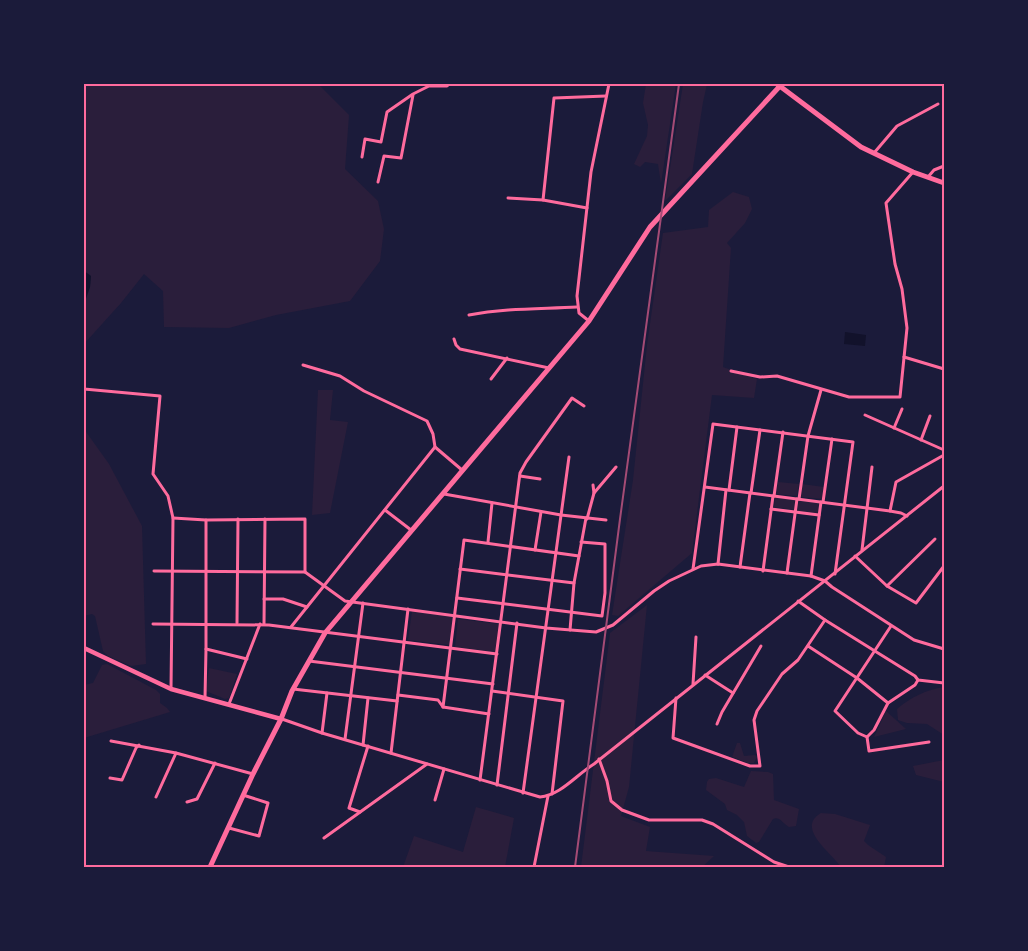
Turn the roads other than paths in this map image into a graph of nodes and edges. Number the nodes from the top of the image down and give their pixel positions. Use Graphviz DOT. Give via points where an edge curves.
graph roads {
  1 [pos="449,84"];
  2 [pos="609,84"];
  3 [pos="430,85"];
  4 [pos="780,85"];
  5 [pos="413,94"];
  6 [pos="606,96"];
  7 [pos="938,104"];
  8 [pos="873,153"];
  9 [pos="362,157"];
  10 [pos="944,166"];
  11 [pos="913,172"];
  12 [pos="927,178"];
  13 [pos="378,182"];
  14 [pos="944,183"];
  15 [pos="508,198"];
  16 [pos="543,200"];
  17 [pos="588,208"];
  18 [pos="577,307"];
  19 [pos="469,315"];
  20 [pos="589,322"];
  21 [pos="454,339"];
  22 [pos="904,356"];
  23 [pos="507,358"];
  24 [pos="303,365"];
  25 [pos="549,368"];
  26 [pos="944,369"];
  27 [pos="731,371"];
  28 [pos="491,379"];
  29 [pos="84,389"];
  30 [pos="821,390"];
  31 [pos="584,406"];
  32 [pos="902,409"];
  33 [pos="865,415"];
  34 [pos="930,416"];
  35 [pos="737,427"];
  36 [pos="894,428"];
  37 [pos="760,430"];
  38 [pos="783,432"];
  39 [pos="808,436"];
  40 [pos="832,439"];
  41 [pos="921,440"];
  42 [pos="435,448"];
  43 [pos="944,450"];
  44 [pos="944,455"];
  45 [pos="569,457"];
  46 [pos="616,467"];
  47 [pos="872,467"];
  48 [pos="462,470"];
  49 [pos="520,476"];
  50 [pos="540,479"];
  51 [pos="594,485"];
  52 [pos="944,486"];
  53 [pos="705,487"];
  54 [pos="728,490"];
  55 [pos="751,493"];
  56 [pos="442,494"];
  57 [pos="594,494"];
  58 [pos="774,496"];
  59 [pos="798,499"];
  60 [pos="822,502"];
  61 [pos="492,503"];
  62 [pos="844,505"];
  63 [pos="516,507"];
  64 [pos="867,508"];
  65 [pos="771,509"];
  66 [pos="385,510"];
  67 [pos="890,510"];
  68 [pos="541,512"];
  69 [pos="796,512"];
  70 [pos="561,515"];
  71 [pos="820,515"];
  72 [pos="907,516"];
  73 [pos="173,518"];
  74 [pos="265,518"];
  75 [pos="238,519"];
  76 [pos="587,519"];
  77 [pos="206,520"];
  78 [pos="606,520"];
  79 [pos="411,530"];
  80 [pos="935,539"];
  81 [pos="488,542"];
  82 [pos="581,542"];
  83 [pos="510,546"];
  84 [pos="535,550"];
  85 [pos="862,550"];
  86 [pos="555,552"];
  87 [pos="579,556"];
  88 [pos="855,556"];
  89 [pos="718,564"];
  90 [pos="944,566"];
  91 [pos="740,567"];
  92 [pos="460,569"];
  93 [pos="154,570"];
  94 [pos="693,570"];
  95 [pos="172,571"];
  96 [pos="237,571"];
  97 [pos="763,571"];
  98 [pos="206,572"];
  99 [pos="264,572"];
  100 [pos="305,572"];
  101 [pos="787,574"];
  102 [pos="835,574"];
  103 [pos="506,576"];
  104 [pos="811,576"];
  105 [pos="552,581"];
  106 [pos="825,581"];
  107 [pos="574,583"];
  108 [pos="325,585"];
  109 [pos="887,586"];
  110 [pos="457,598"];
  111 [pos="264,599"];
  112 [pos="352,601"];
  113 [pos="798,601"];
  114 [pos="363,603"];
  115 [pos="503,603"];
  116 [pos="307,607"];
  117 [pos="408,609"];
  118 [pos="548,610"];
  119 [pos="572,613"];
  120 [pos="455,614"];
  121 [pos="825,620"];
  122 [pos="501,621"];
  123 [pos="237,623"];
  124 [pos="517,623"];
  125 [pos="153,624"];
  126 [pos="172,624"];
  127 [pos="206,624"];
  128 [pos="262,624"];
  129 [pos="892,626"];
  130 [pos="291,627"];
  131 [pos="546,628"];
  132 [pos="570,630"];
  133 [pos="325,633"];
  134 [pos="358,637"];
  135 [pos="696,637"];
  136 [pos="405,644"];
  137 [pos="761,646"];
  138 [pos="808,646"];
  139 [pos="84,648"];
  140 [pos="450,648"];
  141 [pos="206,649"];
  142 [pos="944,649"];
  143 [pos="874,650"];
  144 [pos="497,654"];
  145 [pos="247,659"];
  146 [pos="309,661"];
  147 [pos="354,666"];
  148 [pos="400,671"];
  149 [pos="705,675"];
  150 [pos="447,677"];
  151 [pos="857,678"];
  152 [pos="918,680"];
  153 [pos="944,683"];
  154 [pos="493,684"];
  155 [pos="692,685"];
  156 [pos="171,689"];
  157 [pos="293,689"];
  158 [pos="492,691"];
  159 [pos="327,693"];
  160 [pos="733,693"];
  161 [pos="508,694"];
  162 [pos="398,695"];
  163 [pos="350,696"];
  164 [pos="205,698"];
  165 [pos="368,698"];
  166 [pos="536,698"];
  167 [pos="676,698"];
  168 [pos="397,701"];
  169 [pos="888,703"];
  170 [pos="230,704"];
  171 [pos="443,707"];
  172 [pos="489,714"];
  173 [pos="281,718"];
  174 [pos="717,724"];
  175 [pos="322,733"];
  176 [pos="867,737"];
  177 [pos="345,739"];
  178 [pos="111,740"];
  179 [pos="929,742"];
  180 [pos="139,745"];
  181 [pos="363,745"];
  182 [pos="368,746"];
  183 [pos="176,753"];
  184 [pos="391,753"];
  185 [pos="599,759"];
  186 [pos="215,763"];
  187 [pos="428,764"];
  188 [pos="444,769"];
  189 [pos="252,774"];
  190 [pos="110,778"];
  191 [pos="480,780"];
  192 [pos="497,785"];
  193 [pos="523,793"];
  194 [pos="243,795"];
  195 [pos="550,795"];
  196 [pos="156,797"];
  197 [pos="435,800"];
  198 [pos="187,802"];
  199 [pos="361,812"];
  200 [pos="228,828"];
  201 [pos="324,838"];
  202 [pos="210,867"];
  203 [pos="534,867"];
  204 [pos="789,867"];
  1 -- 3 [label="street"];
  2 -- 6 [label="street"];
  3 -- 5 [label="street"];
  4 -- 8 [label="main road"];
  4 -- 20 [label="main road" via="650,226"];
  5 -- 9 [label="street" via="387,112 380,142 365,140"];
  5 -- 13 [label="street" via="401,158 384,156"];
  6 -- 16 [label="street" via="554,98"];
  6 -- 17 [label="street" via="591,172"];
  7 -- 8 [label="street" via="897,126"];
  8 -- 11 [label="main road"];
  10 -- 12 [label="street"];
  11 -- 12 [label="main road"];
  11 -- 22 [label="street" via="886,203 906,313"];
  12 -- 14 [label="main road"];
  15 -- 16 [label="street"];
  16 -- 17 [label="street"];
  17 -- 18 [label="street"];
  18 -- 19 [label="street" via="520,308"];
  18 -- 20 [label="street" via="578,313"];
  20 -- 25 [label="main road"];
  21 -- 23 [label="street" via="460,349"];
  22 -- 26 [label="street"];
  22 -- 30 [label="street" via="900,397 849,398"];
  23 -- 25 [label="street"];
  23 -- 28 [label="street"];
  24 -- 42 [label="street" via="340,376 427,422"];
  25 -- 48 [label="main road"];
  27 -- 30 [label="street" via="760,377 777,376"];
  29 -- 73 [label="street" via="160,396 153,474 168,496"];
  30 -- 39 [label="street"];
  31 -- 49 [label="street" via="572,398 526,462"];
  32 -- 36 [label="street"];
  33 -- 36 [label="street"];
  34 -- 41 [label="street"];
  35 -- 37 [label="street"];
  35 -- 53 [label="street" via="713,424"];
  35 -- 54 [label="street"];
  36 -- 41 [label="street"];
  37 -- 38 [label="street"];
  37 -- 55 [label="street"];
  38 -- 39 [label="street"];
  38 -- 58 [label="street"];
  39 -- 40 [label="street"];
  39 -- 59 [label="street"];
  40 -- 60 [label="street"];
  40 -- 62 [label="street" via="853,442"];
  41 -- 43 [label="street"];
  42 -- 48 [label="street"];
  42 -- 66 [label="street"];
  44 -- 67 [label="street" via="896,482"];
  45 -- 70 [label="street"];
  46 -- 57 [label="street"];
  47 -- 64 [label="street"];
  48 -- 56 [label="main road"];
  49 -- 50 [label="street"];
  49 -- 63 [label="street"];
  51 -- 57 [label="street"];
  52 -- 72 [label="street"];
  53 -- 54 [label="street"];
  53 -- 94 [label="street"];
  54 -- 55 [label="street"];
  54 -- 89 [label="street"];
  55 -- 58 [label="street"];
  55 -- 91 [label="street"];
  56 -- 61 [label="street"];
  56 -- 79 [label="main road"];
  57 -- 76 [label="street"];
  58 -- 59 [label="street"];
  58 -- 65 [label="street"];
  59 -- 60 [label="street"];
  59 -- 69 [label="street"];
  60 -- 62 [label="street"];
  60 -- 71 [label="street"];
  61 -- 63 [label="street"];
  61 -- 81 [label="street"];
  62 -- 64 [label="street"];
  62 -- 102 [label="street"];
  63 -- 68 [label="street"];
  63 -- 83 [label="street"];
  64 -- 67 [label="street"];
  64 -- 85 [label="street"];
  65 -- 69 [label="street"];
  65 -- 97 [label="street"];
  66 -- 79 [label="street"];
  66 -- 108 [label="street"];
  67 -- 72 [label="street"];
  68 -- 70 [label="street"];
  68 -- 84 [label="street"];
  69 -- 71 [label="street"];
  69 -- 101 [label="street"];
  70 -- 76 [label="street"];
  70 -- 86 [label="street"];
  71 -- 104 [label="street"];
  72 -- 85 [label="street"];
  73 -- 77 [label="street"];
  73 -- 95 [label="street"];
  74 -- 75 [label="street"];
  74 -- 99 [label="street"];
  74 -- 100 [label="street" via="305,519"];
  75 -- 77 [label="street"];
  75 -- 96 [label="street"];
  76 -- 78 [label="street"];
  76 -- 82 [label="street"];
  77 -- 98 [label="street"];
  79 -- 112 [label="main road"];
  80 -- 109 [label="street"];
  81 -- 83 [label="street"];
  81 -- 92 [label="street" via="464,540"];
  82 -- 87 [label="street"];
  82 -- 119 [label="street" via="605,544 605,593 602,616"];
  83 -- 84 [label="street"];
  83 -- 103 [label="street"];
  84 -- 86 [label="street"];
  85 -- 88 [label="street"];
  86 -- 87 [label="street"];
  86 -- 105 [label="street"];
  87 -- 107 [label="street"];
  88 -- 102 [label="street"];
  88 -- 109 [label="street"];
  89 -- 91 [label="street"];
  89 -- 94 [label="street"];
  90 -- 109 [label="street" via="916,603"];
  91 -- 97 [label="street"];
  92 -- 103 [label="street"];
  92 -- 110 [label="street"];
  93 -- 95 [label="street"];
  94 -- 132 [label="street" via="669,581 606,628 596,632"];
  95 -- 98 [label="street"];
  95 -- 126 [label="street"];
  96 -- 98 [label="street"];
  96 -- 99 [label="street"];
  96 -- 123 [label="street"];
  97 -- 101 [label="street"];
  98 -- 127 [label="street"];
  99 -- 100 [label="street"];
  99 -- 111 [label="street"];
  100 -- 108 [label="street"];
  101 -- 104 [label="street"];
  102 -- 106 [label="street"];
  103 -- 105 [label="street"];
  103 -- 115 [label="street"];
  104 -- 106 [label="street"];
  105 -- 107 [label="street"];
  105 -- 118 [label="street"];
  106 -- 113 [label="street"];
  106 -- 129 [label="street"];
  107 -- 119 [label="street"];
  108 -- 112 [label="street" via="345,601"];
  108 -- 116 [label="street"];
  110 -- 115 [label="street"];
  110 -- 120 [label="street"];
  111 -- 116 [label="street" via="283,599"];
  111 -- 128 [label="street"];
  112 -- 114 [label="street"];
  112 -- 133 [label="main road"];
  113 -- 121 [label="street"];
  113 -- 149 [label="street"];
  114 -- 117 [label="street"];
  114 -- 134 [label="street"];
  115 -- 118 [label="street"];
  115 -- 122 [label="street"];
  116 -- 130 [label="street"];
  117 -- 120 [label="street"];
  117 -- 136 [label="street"];
  118 -- 119 [label="street"];
  118 -- 131 [label="street"];
  119 -- 132 [label="street"];
  120 -- 122 [label="street"];
  120 -- 140 [label="street"];
  121 -- 138 [label="street"];
  121 -- 143 [label="street"];
  122 -- 124 [label="street"];
  122 -- 144 [label="street"];
  123 -- 127 [label="street"];
  123 -- 128 [label="street"];
  124 -- 131 [label="street"];
  124 -- 161 [label="street"];
  125 -- 126 [label="street"];
  126 -- 127 [label="street"];
  126 -- 156 [label="street"];
  127 -- 141 [label="street"];
  128 -- 130 [label="street"];
  128 -- 145 [label="street"];
  129 -- 142 [label="street" via="914,640"];
  129 -- 143 [label="street"];
  130 -- 133 [label="street"];
  131 -- 132 [label="street"];
  131 -- 166 [label="street"];
  133 -- 134 [label="street"];
  133 -- 146 [label="main road"];
  134 -- 136 [label="street"];
  134 -- 147 [label="street"];
  135 -- 155 [label="street"];
  136 -- 140 [label="street"];
  136 -- 148 [label="street"];
  137 -- 160 [label="street"];
  138 -- 151 [label="street"];
  138 -- 167 [label="street" via="782,674 756,711 754,720 760,766 750,766 673,738"];
  139 -- 156 [label="street"];
  140 -- 144 [label="street"];
  140 -- 150 [label="street"];
  141 -- 145 [label="street"];
  141 -- 164 [label="street"];
  143 -- 151 [label="street"];
  143 -- 152 [label="street"];
  144 -- 154 [label="street"];
  145 -- 170 [label="street"];
  146 -- 147 [label="street"];
  146 -- 157 [label="main road"];
  147 -- 148 [label="street"];
  147 -- 163 [label="street"];
  148 -- 150 [label="street"];
  148 -- 162 [label="street"];
  149 -- 155 [label="street"];
  149 -- 160 [label="street"];
  150 -- 154 [label="street"];
  150 -- 171 [label="street"];
  151 -- 169 [label="street"];
  151 -- 176 [label="street" via="835,711 858,734"];
  152 -- 153 [label="street"];
  152 -- 169 [label="street"];
  154 -- 158 [label="street"];
  155 -- 167 [label="street"];
  156 -- 164 [label="street"];
  157 -- 159 [label="street"];
  157 -- 173 [label="main road"];
  158 -- 161 [label="street"];
  158 -- 172 [label="street"];
  159 -- 163 [label="street"];
  159 -- 175 [label="street"];
  160 -- 174 [label="street"];
  161 -- 166 [label="street"];
  161 -- 192 [label="street"];
  162 -- 168 [label="street"];
  162 -- 171 [label="street" via="438,700"];
  163 -- 165 [label="street"];
  163 -- 177 [label="street"];
  164 -- 170 [label="street"];
  165 -- 168 [label="street"];
  165 -- 181 [label="street"];
  166 -- 193 [label="street"];
  166 -- 195 [label="street" via="562,701"];
  167 -- 185 [label="street"];
  168 -- 184 [label="street"];
  169 -- 176 [label="street"];
  170 -- 173 [label="street"];
  171 -- 172 [label="street"];
  172 -- 191 [label="street"];
  173 -- 175 [label="street"];
  173 -- 189 [label="main road"];
  175 -- 177 [label="street"];
  176 -- 179 [label="street" via="869,751"];
  177 -- 181 [label="street"];
  178 -- 180 [label="street"];
  180 -- 183 [label="street"];
  180 -- 190 [label="street" via="122,780"];
  181 -- 182 [label="street"];
  182 -- 184 [label="street"];
  182 -- 199 [label="street" via="348,808"];
  183 -- 186 [label="street"];
  183 -- 196 [label="street"];
  184 -- 187 [label="street"];
  185 -- 195 [label="street"];
  185 -- 204 [label="street" via="611,801 622,810 649,820 702,820 774,862"];
  186 -- 189 [label="street"];
  186 -- 198 [label="street" via="197,799"];
  187 -- 188 [label="street"];
  187 -- 199 [label="street"];
  188 -- 191 [label="street"];
  188 -- 197 [label="street"];
  189 -- 194 [label="main road"];
  191 -- 192 [label="street"];
  192 -- 193 [label="street"];
  193 -- 195 [label="street" via="540,797"];
  194 -- 200 [label="main road"];
  194 -- 200 [label="street" via="268,804 259,836"];
  195 -- 203 [label="street"];
  199 -- 201 [label="street"];
  200 -- 202 [label="main road"];
}
